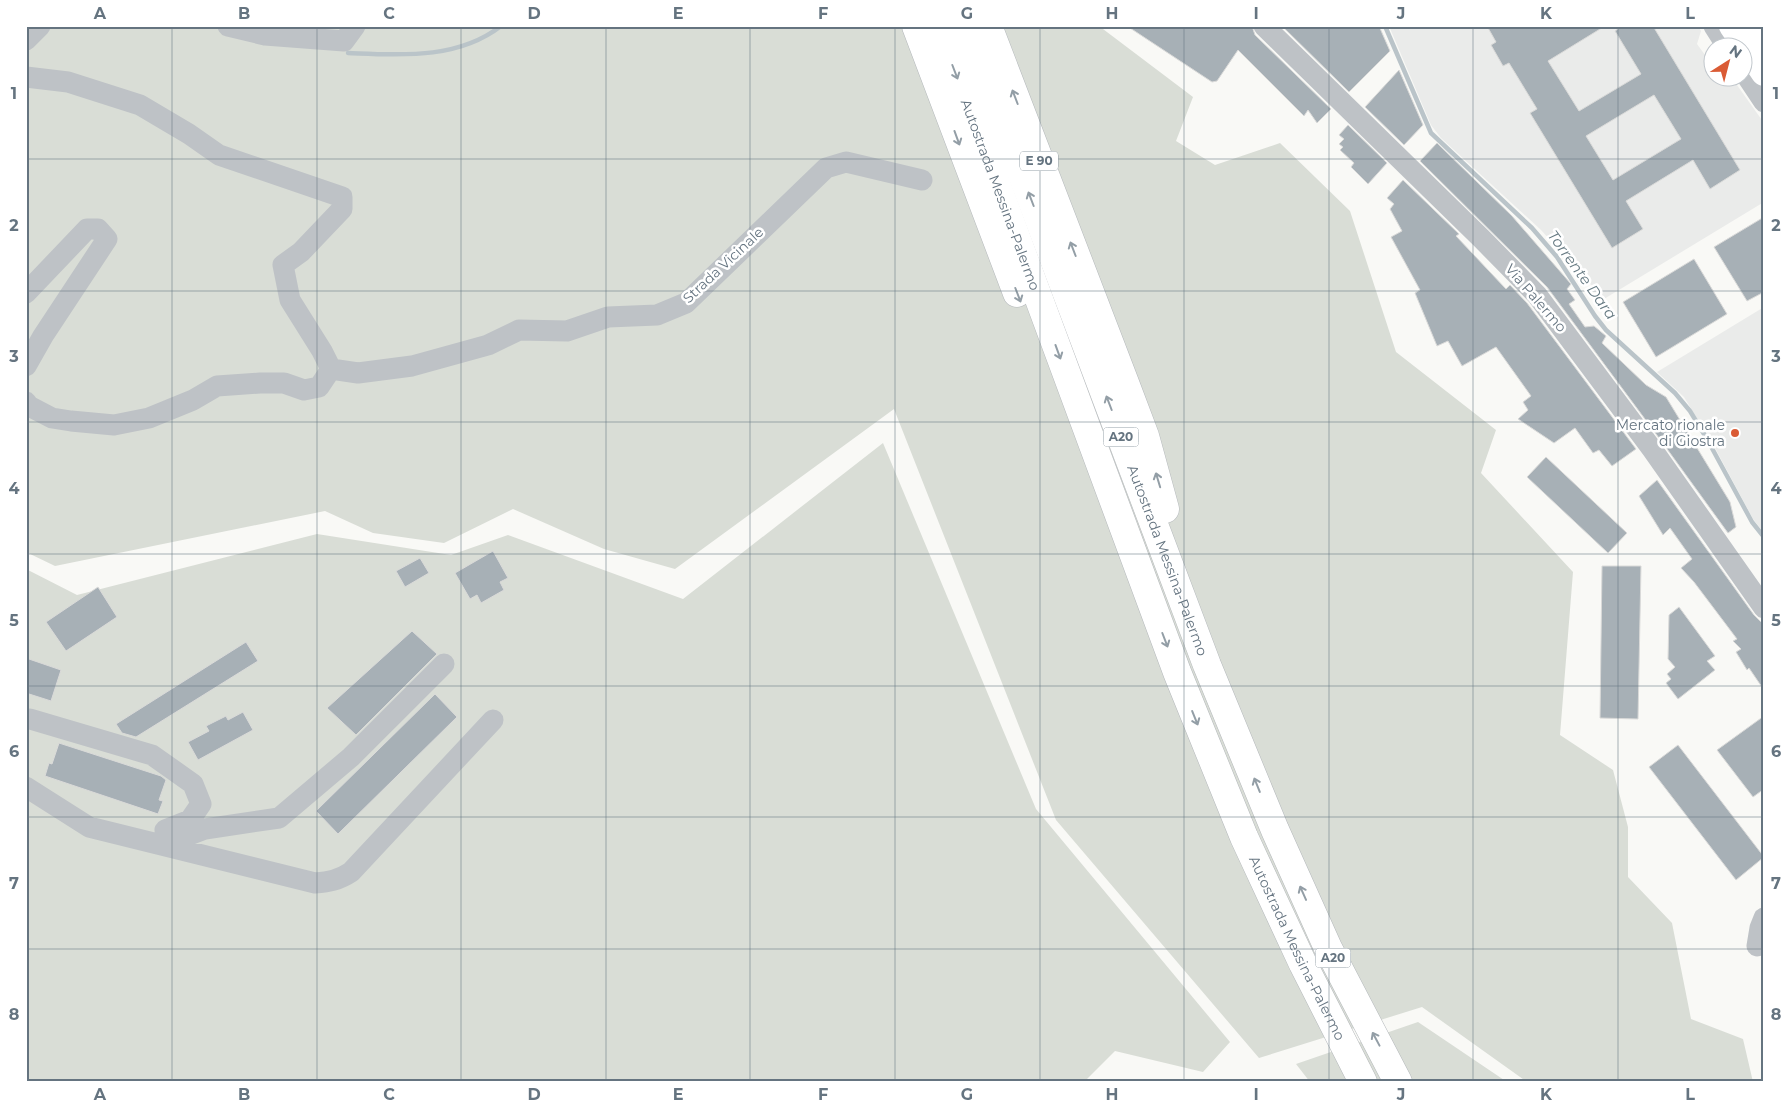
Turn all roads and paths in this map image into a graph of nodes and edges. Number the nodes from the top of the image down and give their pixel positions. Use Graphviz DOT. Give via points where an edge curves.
graph roads {
  1 [pos="40,26"];
  2 [pos="228,26"];
  3 [pos="355,26"];
  4 [pos="916,26"];
  5 [pos="938,26"];
  6 [pos="966,26"];
  7 [pos="988,26"];
  8 [pos="1264,26"];
  9 [pos="1714,26"];
  10 [pos="1732,26"];
  11 [pos="1755,26"];
  12 [pos="1722,38"];
  13 [pos="1764,39"];
  14 [pos="26,40"];
  15 [pos="1764,73"];
  16 [pos="26,77"];
  17 [pos="1752,84"];
  18 [pos="1764,102"];
  19 [pos="922,180"];
  20 [pos="26,294"];
  21 [pos="26,366"];
  22 [pos="330,369"];
  23 [pos="26,402"];
  24 [pos="1182,596"];
  25 [pos="1153,608"];
  26 [pos="1764,608"];
  27 [pos="444,664"];
  28 [pos="30,719"];
  29 [pos="493,720"];
  30 [pos="26,787"];
  31 [pos="138,838"];
  32 [pos="163,845"];
  33 [pos="1764,918"];
  34 [pos="1757,946"];
  35 [pos="1363,1082"];
  36 [pos="1398,1082"];
  1 -- 14 [label="street"];
  2 -- 3 [label="street" via="264,35 344,41"];
  4 -- 25 [label="highway, one-way" via="1106,528"];
  5 -- 25 [label="highway, Autostrada Messina-Palermo / A20, one-way"];
  24 -- 6 [label="highway, Autostrada Messina-Palermo / A20, one-way"];
  24 -- 7 [label="highway, E 90, one-way" via="1176,556 1147,445"];
  8 -- 26 [label="street, Via Palermo" via="1537,295 1646,441"];
  9 -- 12 [label="street"];
  10 -- 15 [label="main road"];
  11 -- 13 [label="main road"];
  16 -- 22 [label="street" via="68,82 140,106 219,155 342,197 342,209 283,266 290,300 322,350"];
  17 -- 18 [label="street"];
  19 -- 22 [label="street, Strada Vicinale" via="846,162 826,168 686,303 657,315 608,317 567,331 519,330 488,345 412,366 358,373"];
  20 -- 21 [label="street" via="87,229 98,229 106,239"];
  22 -- 23 [label="street" via="319,387 304,390 284,383 216,386 193,400 149,418 114,425 52,418"];
  36 -- 24 [label="highway, Autostrada Messina-Palermo / A20, one-way" via="1328,948 1275,830"];
  25 -- 35 [label="highway, Autostrada Messina-Palermo / A20, one-way" via="1244,837 1302,964"];
  27 -- 32 [label="street" via="351,756 279,818 204,829"];
  28 -- 31 [label="street" via="152,756 193,784 201,804 190,820"];
  29 -- 32 [label="street" via="351,872 332,882 315,882"];
  30 -- 31 [label="street" via="89,827"];
  31 -- 32 [label="street"];
  33 -- 34 [label="street"];
}
